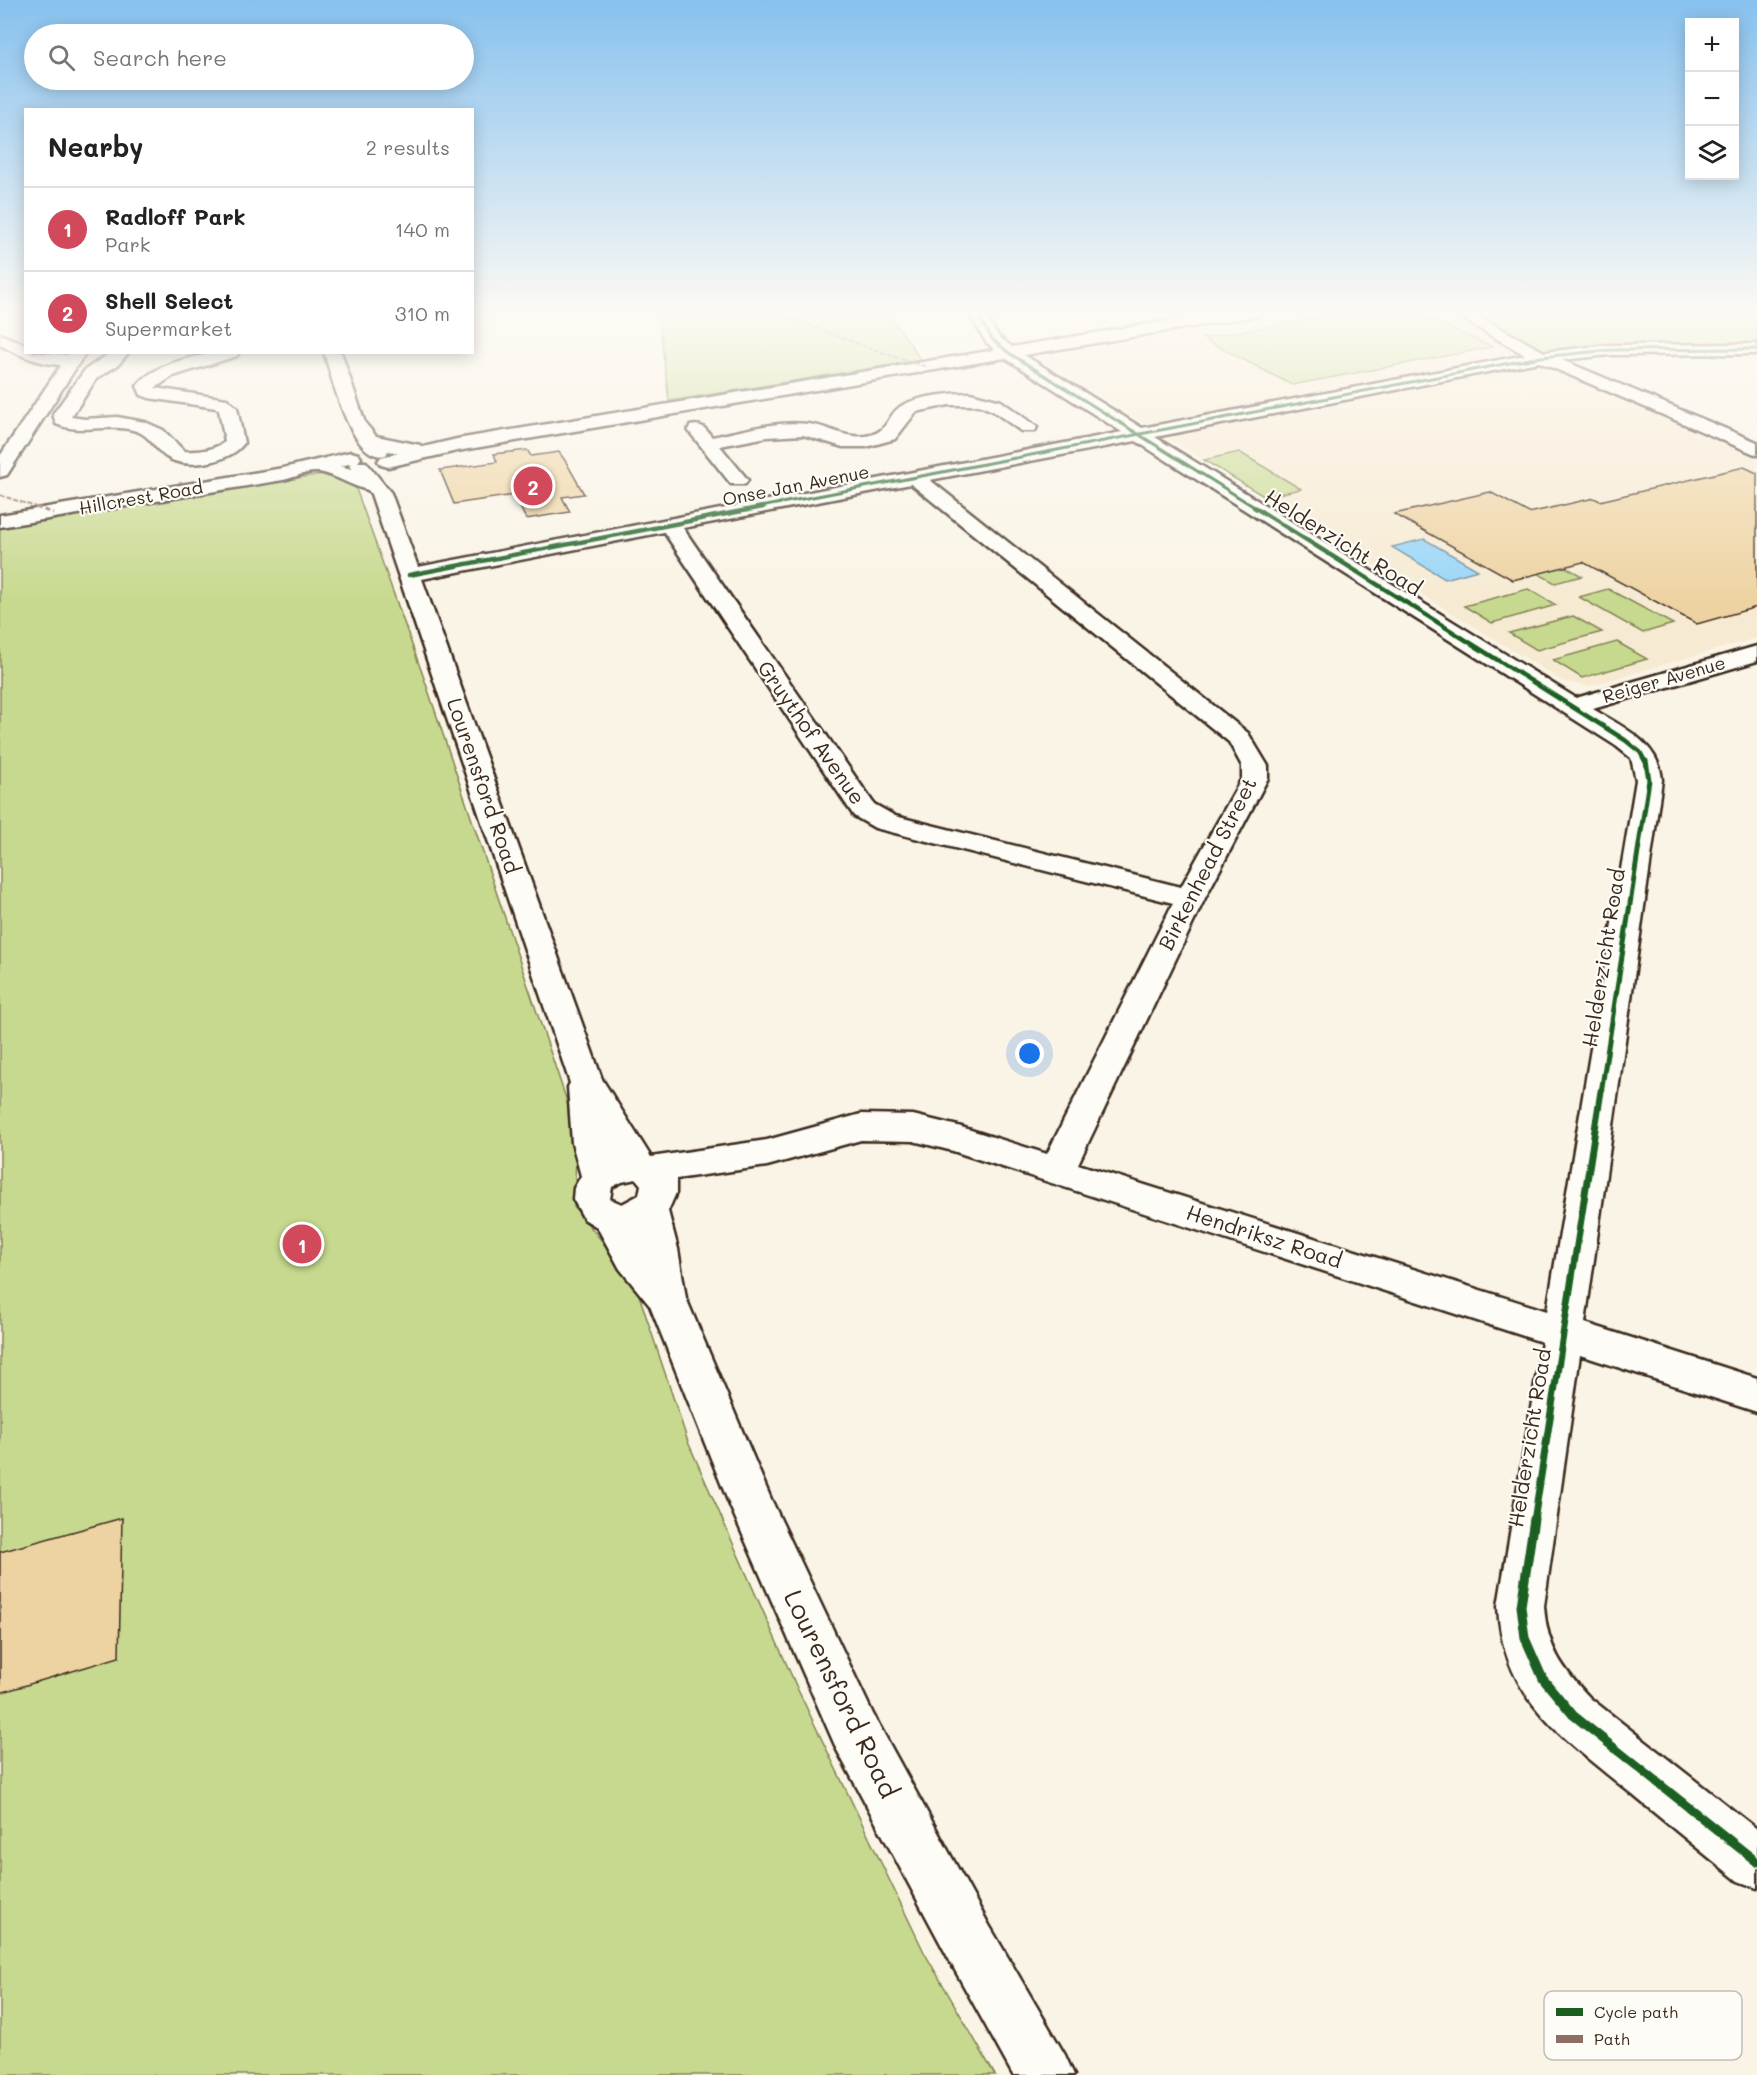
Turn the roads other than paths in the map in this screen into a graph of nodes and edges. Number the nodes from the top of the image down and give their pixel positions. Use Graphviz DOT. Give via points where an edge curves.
graph roads {
  1 [pos="41,408"];
  2 [pos="67,408"];
  3 [pos="227,408"];
  4 [pos="357,408"];
  5 [pos="678,408"];
  6 [pos="910,408"];
  7 [pos="1000,408"];
  8 [pos="1098,408"];
  9 [pos="1281,408"];
  10 [pos="1660,408"];
  11 [pos="65,422"];
  12 [pos="1028,427"];
  13 [pos="47,435"];
  14 [pos="1142,435"];
  15 [pos="708,443"];
  16 [pos="450,446"];
  17 [pos="376,449"];
  18 [pos="1757,449"];
  19 [pos="355,461"];
  20 [pos="326,469"];
  21 [pos="0,471"];
  22 [pos="283,474"];
  23 [pos="915,478"];
  24 [pos="738,480"];
  25 [pos="377,489"];
  26 [pos="0,521"];
  27 [pos="670,525"];
  28 [pos="409,575"];
  29 [pos="1757,653"];
  30 [pos="1572,707"];
  31 [pos="1190,898"];
  32 [pos="585,1079"];
  33 [pos="1057,1171"];
  34 [pos="599,1177"];
  35 [pos="649,1186"];
  36 [pos="611,1218"];
  37 [pos="666,1298"];
  38 [pos="1563,1333"];
  39 [pos="1757,1395"];
  40 [pos="1757,1862"];
  41 [pos="1045,2075"];
  1 -- 21 [label="street"];
  2 -- 11 [label="street" via="61,417"];
  3 -- 11 [label="street" via="235,443 224,451 195,457 173,454 156,433 130,424"];
  4 -- 17 [label="street, Lourensford Road"];
  5 -- 15 [label="street"];
  5 -- 16 [label="street"];
  6 -- 15 [label="street" via="890,434 874,440 840,441 803,429"];
  7 -- 12 [label="street"];
  8 -- 14 [label="street, Helderzicht Road"];
  9 -- 14 [label="street, Onse Jan Avenue"];
  10 -- 18 [label="street"];
  11 -- 13 [label="street"];
  14 -- 23 [label="street, Onse Jan Avenue"];
  14 -- 30 [label="street, Helderzicht Road"];
  15 -- 24 [label="street"];
  16 -- 17 [label="street"];
  16 -- 17 [label="street"];
  17 -- 19 [label="street"];
  17 -- 19 [label="street, Lourensford Road"];
  17 -- 25 [label="street, Lourensford Road" via="385,484"];
  19 -- 20 [label="street, Hillcrest Road"];
  19 -- 22 [label="street, Hillcrest Road"];
  19 -- 25 [label="street, Lourensford Road"];
  20 -- 22 [label="street, Hillcrest Road"];
  20 -- 25 [label="street" via="351,475"];
  22 -- 26 [label="street, Hillcrest Road"];
  23 -- 27 [label="street, Onse Jan Avenue"];
  23 -- 31 [label="street, Birkenhead Street" via="1239,738 1250,754 1255,778"];
  25 -- 28 [label="street, Lourensford Road"];
  27 -- 28 [label="street, Onse Jan Avenue"];
  27 -- 31 [label="street, Gruythof Avenue" via="864,810 885,822"];
  28 -- 32 [label="street, Lourensford Road"];
  29 -- 30 [label="street, Reiger Avenue"];
  30 -- 38 [label="street, Helderzicht Road" via="1637,749 1648,763 1649,780"];
  31 -- 33 [label="street, Birkenhead Street"];
  32 -- 34 [label="street, Lourensford Road" via="590,1143"];
  32 -- 35 [label="street, Lourensford Road"];
  33 -- 35 [label="street, Hendriksz Road" via="958,1139 913,1128 883,1126 861,1127 767,1153 708,1180"];
  33 -- 38 [label="street, Hendriksz Road"];
  34 -- 35 [label="street" via="617,1167"];
  34 -- 36 [label="street" via="590,1188 590,1201"];
  35 -- 36 [label="street" via="631,1217"];
  35 -- 37 [label="street, Lourensford Road"];
  36 -- 37 [label="street, Lourensford Road" via="634,1258"];
  37 -- 41 [label="street, Lourensford Road" via="750,1501 855,1732"];
  38 -- 39 [label="street, Hendriksz Road"];
  38 -- 40 [label="street, Helderzicht Road" via="1521,1606 1526,1648 1535,1670 1573,1715"];
}
